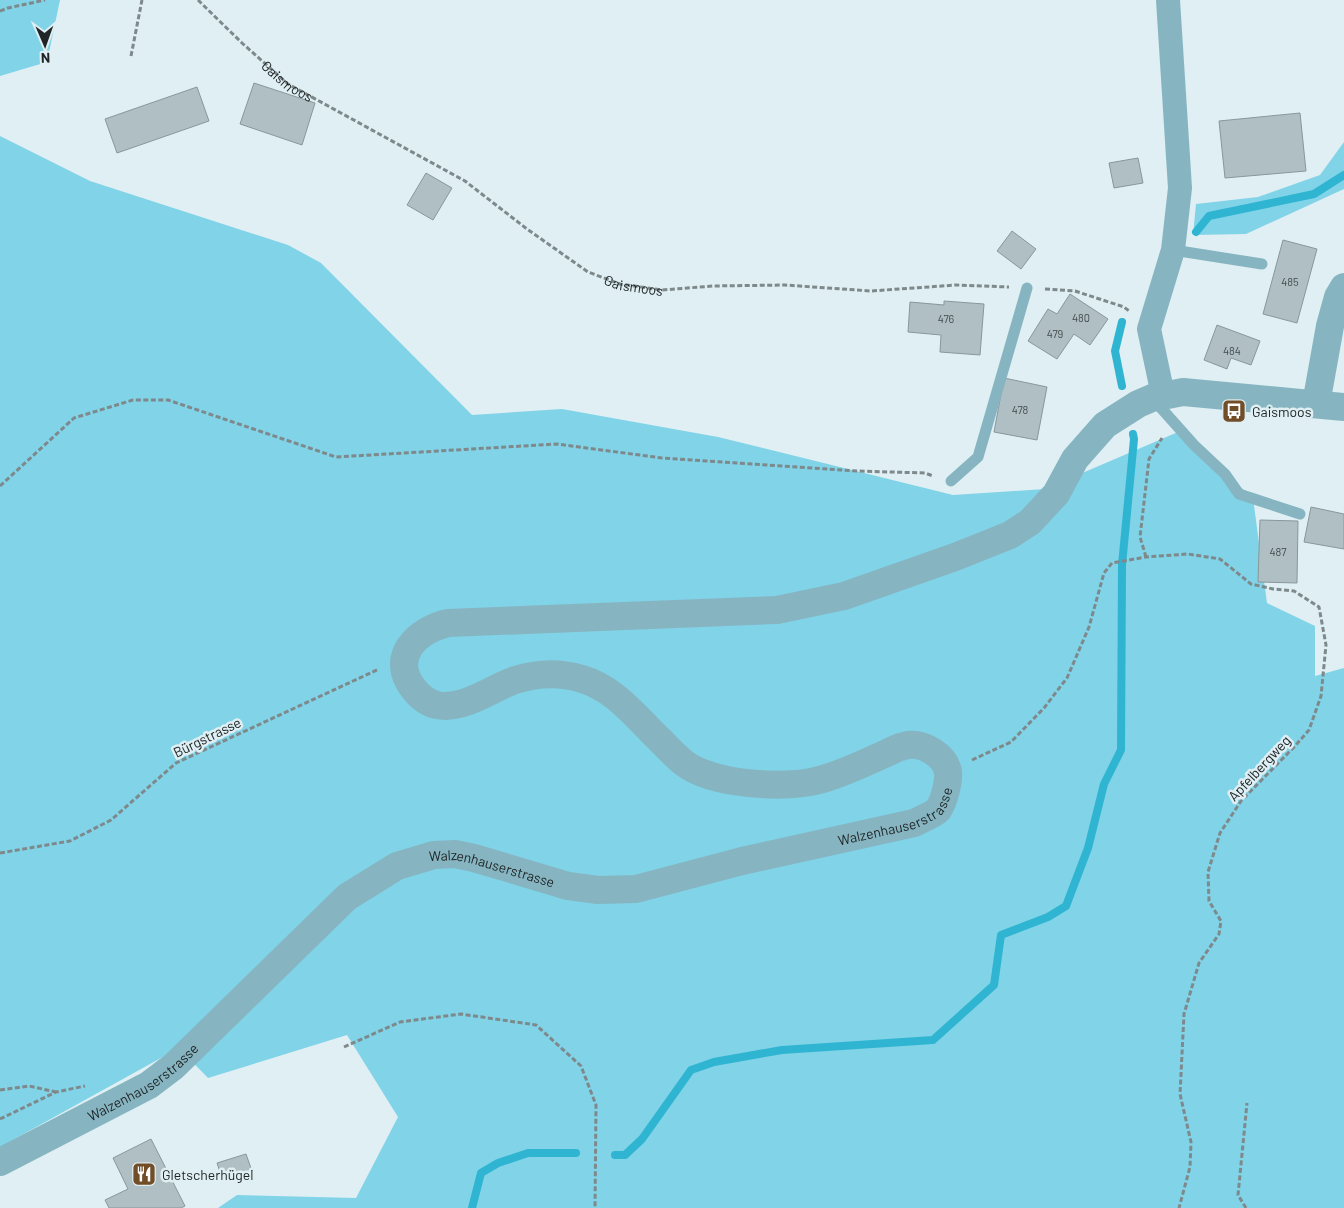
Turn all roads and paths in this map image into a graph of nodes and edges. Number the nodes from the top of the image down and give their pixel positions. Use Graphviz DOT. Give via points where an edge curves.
graph roads {
  1 [pos="45,0"];
  2 [pos="142,0"];
  3 [pos="198,0"];
  4 [pos="1168,0"];
  5 [pos="0,11"];
  6 [pos="131,56"];
  7 [pos="1173,250"];
  8 [pos="1262,264"];
  9 [pos="1344,287"];
  10 [pos="1027,288"];
  11 [pos="1149,329"];
  12 [pos="1157,396"];
  13 [pos="1316,404"];
  14 [pos="1344,407"];
  15 [pos="1173,422"];
  16 [pos="951,481"];
  17 [pos="0,486"];
  18 [pos="1300,514"];
  19 [pos="1146,557"];
  20 [pos="405,657"];
  21 [pos="948,771"];
  22 [pos="0,852"];
  23 [pos="344,1047"];
  24 [pos="0,1090"];
  25 [pos="1247,1103"];
  26 [pos="0,1119"];
  27 [pos="0,1162"];
  28 [pos="595,1208"];
  29 [pos="1179,1208"];
  30 [pos="1246,1208"];
  1 -- 5 [label="path"];
  2 -- 6 [label="path"];
  3 -- 10 [label="path, Gaismoos" via="288,84 465,181 588,272 620,284 662,290 785,285 871,292 956,286"];
  4 -- 7 [label="street" via="1180,188"];
  7 -- 8 [label="lane"];
  7 -- 11 [label="street"];
  9 -- 13 [label="street" via="1330,326"];
  10 -- 11 [label="path, Gaismoos" via="1075,291 1124,307"];
  10 -- 16 [label="lane" via="978,457"];
  11 -- 12 [label="street"];
  12 -- 13 [label="street" via="1183,392"];
  12 -- 15 [label="lane"];
  12 -- 20 [label="street" via="1106,425 1075,459 1056,494 1030,522 1010,535 844,596 777,610 448,623 420,636"];
  13 -- 14 [label="street"];
  15 -- 18 [label="lane" via="1225,474 1239,494"];
  15 -- 19 [label="path" via="1149,459 1140,537"];
  16 -- 17 [label="path" via="925,474 662,458 557,444 336,457 168,400 133,400 74,418"];
  19 -- 21 [label="path, Apfelbergweg" via="1112,563 1104,573 1090,627 1067,678 1044,708 1010,742"];
  19 -- 29 [label="path, Apfelbergweg" via="1188,554 1220,559 1251,584 1294,591 1319,606 1326,646 1322,696 1309,730 1241,801 1220,833 1208,872 1209,901 1221,921 1219,934 1199,963 1184,1014 1180,1094 1191,1142 1190,1167"];
  20 -- 21 [label="street, Walzenhauserstrasse" via="405,674 411,686 418,695 438,705 456,706 514,680 532,676 567,675 584,679 617,698 684,764 703,773 742,782 782,785 822,780 908,745 918,745 935,753"];
  20 -- 22 [label="path, Bürgstrasse" via="176,763 111,820 70,841"];
  21 -- 27 [label="street, Walzenhauserstrasse" via="946,793 938,811 914,823 742,860 636,889 598,890 568,886 455,854 434,855 397,866 347,897 174,1066 149,1085"];
  23 -- 28 [label="path" via="400,1022 461,1014 536,1025 581,1066 596,1105"];
  24 -- 26 [label="path" via="29,1086 56,1092"];
  25 -- 30 [label="path" via="1238,1196"];
}
